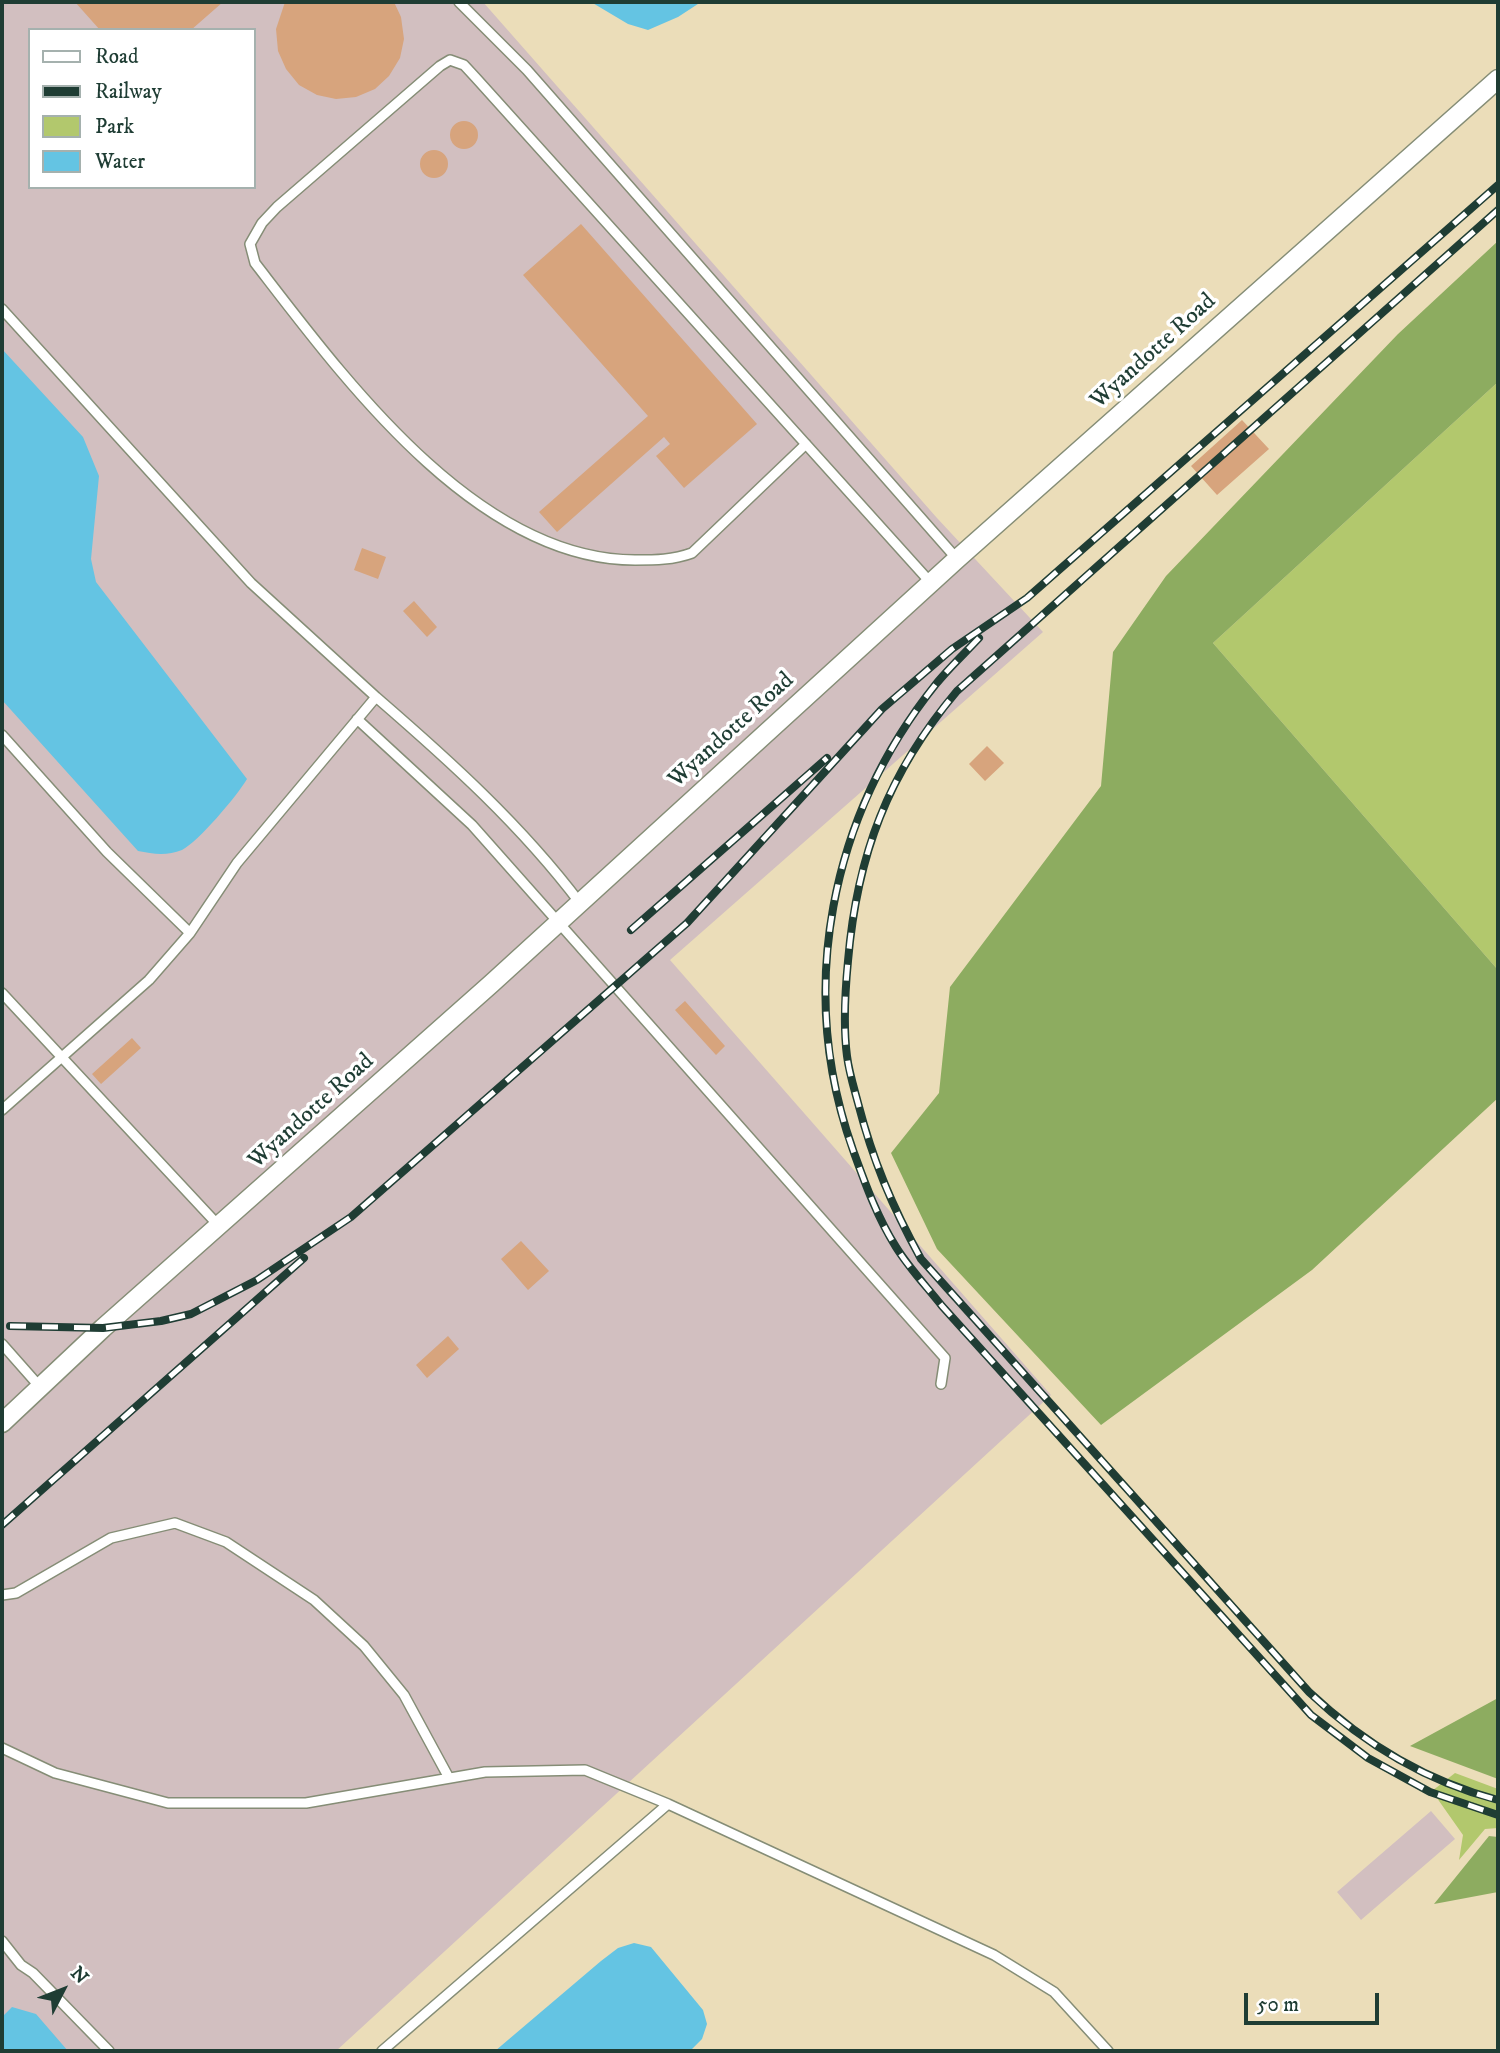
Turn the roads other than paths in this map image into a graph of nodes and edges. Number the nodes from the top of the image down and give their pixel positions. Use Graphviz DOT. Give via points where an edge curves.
graph roads {
  1 [pos="458,2"];
  2 [pos="1498,79"];
  3 [pos="2,309"];
  4 [pos="807,444"];
  5 [pos="957,559"];
  6 [pos="931,583"];
  7 [pos="376,697"];
  8 [pos="357,719"];
  9 [pos="4,741"];
  10 [pos="580,903"];
  11 [pos="557,924"];
  12 [pos="190,933"];
  13 [pos="2,993"];
  14 [pos="60,1058"];
  15 [pos="2,1110"];
  16 [pos="220,1227"];
  17 [pos="2,1345"];
  18 [pos="941,1384"];
  19 [pos="41,1388"];
  20 [pos="2,1423"];
  21 [pos="2,1595"];
  22 [pos="2,1748"];
  23 [pos="449,1778"];
  24 [pos="668,1804"];
  25 [pos="2,1941"];
  26 [pos="109,2051"];
  27 [pos="382,2051"];
  28 [pos="1108,2051"];
  1 -- 5 [label="lane" via="527,70"];
  2 -- 5 [label="street, Wyandotte Road"];
  3 -- 7 [label="lane" via="251,583"];
  4 -- 4 [label="lane" via="464,65 450,60 440,66 278,207 250,244 255,263 350,386 415,453 521,530 555,546 607,560 674,560 692,554"];
  4 -- 6 [label="lane"];
  5 -- 6 [label="street, Wyandotte Road"];
  6 -- 10 [label="street, Wyandotte Road"];
  7 -- 8 [label="lane"];
  7 -- 10 [label="lane" via="465,774 546,858"];
  8 -- 11 [label="lane" via="472,825"];
  8 -- 12 [label="lane" via="237,863"];
  9 -- 12 [label="lane"];
  10 -- 11 [label="street, Wyandotte Road"];
  11 -- 16 [label="street, Wyandotte Road"];
  11 -- 18 [label="lane" via="945,1358"];
  12 -- 14 [label="lane" via="149,980"];
  13 -- 14 [label="lane"];
  14 -- 15 [label="lane"];
  14 -- 16 [label="lane"];
  16 -- 19 [label="street, Wyandotte Road"];
  17 -- 19 [label="lane"];
  19 -- 20 [label="street, Wyandotte Road"];
  21 -- 23 [label="lane" via="16,1592 111,1538 175,1523 226,1542 314,1600 364,1646 404,1695"];
  22 -- 23 [label="lane" via="55,1773 168,1803 306,1803"];
  23 -- 24 [label="lane" via="485,1772 585,1770"];
  24 -- 27 [label="lane"];
  24 -- 28 [label="lane" via="994,1955 1054,1992"];
  25 -- 26 [label="lane"];
}
